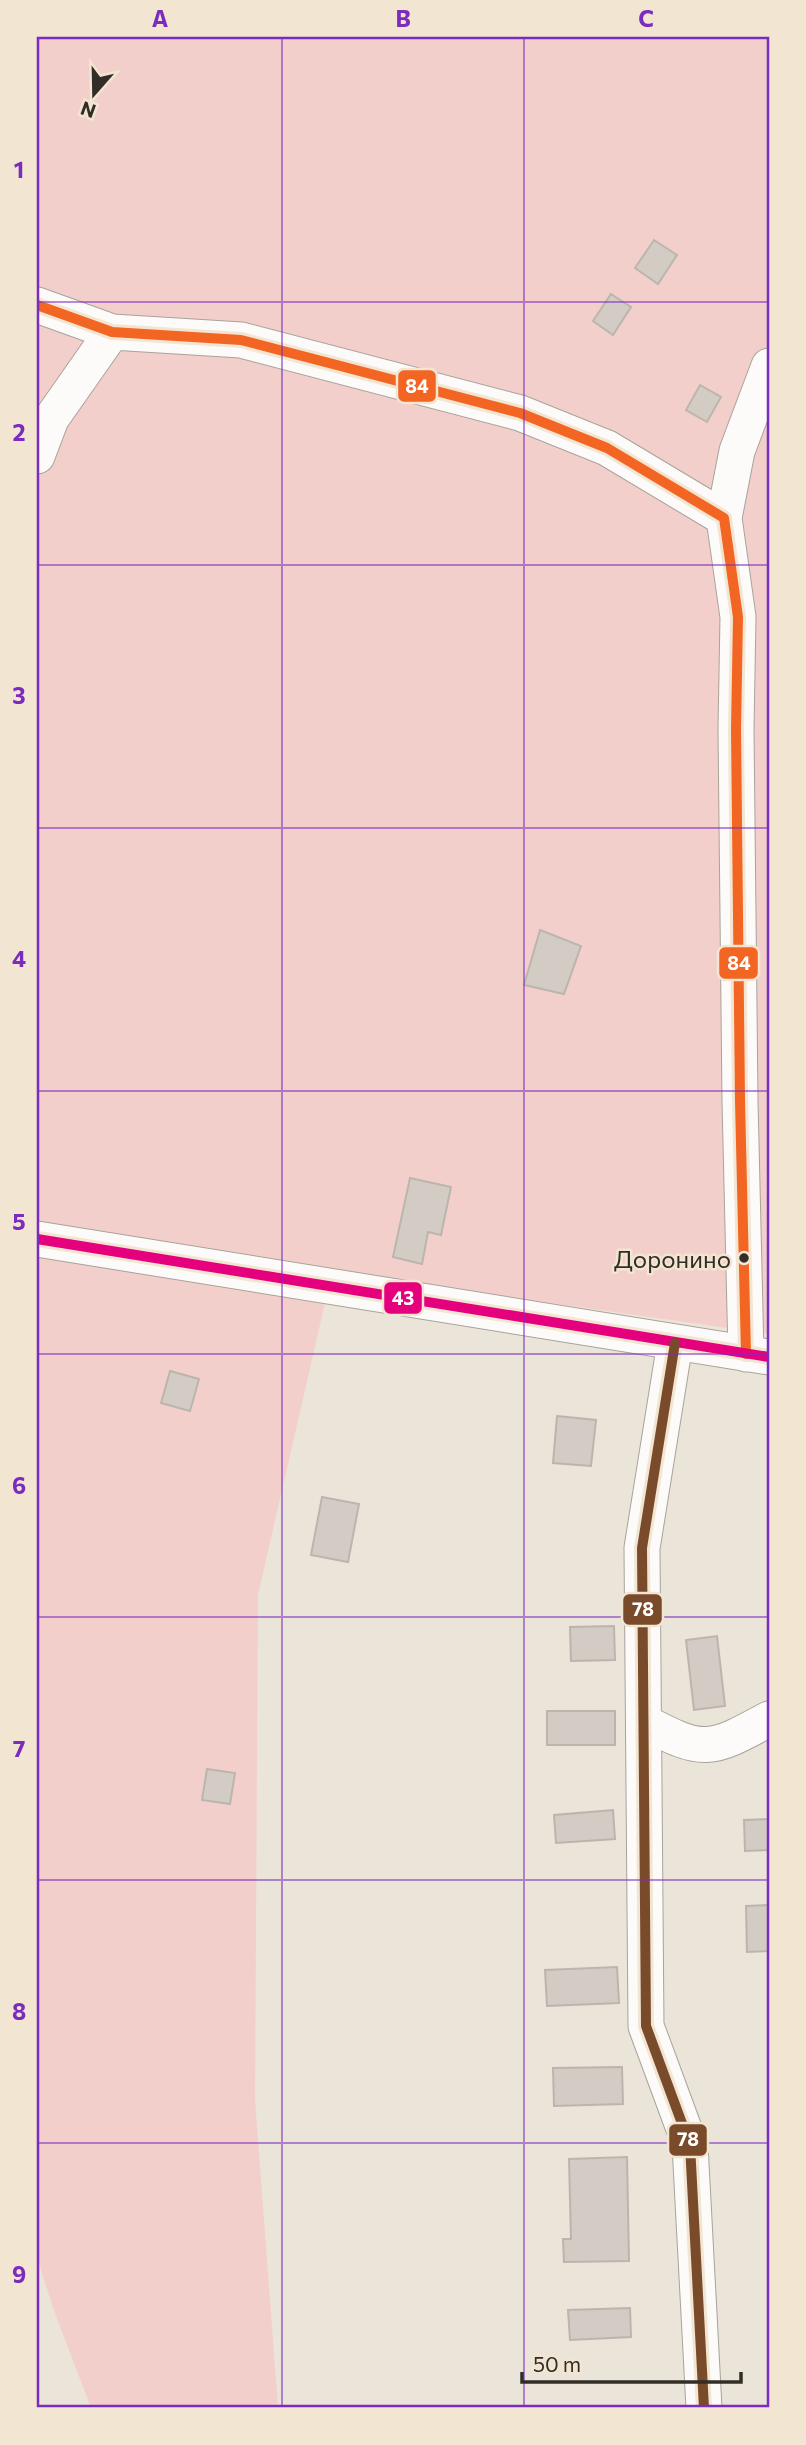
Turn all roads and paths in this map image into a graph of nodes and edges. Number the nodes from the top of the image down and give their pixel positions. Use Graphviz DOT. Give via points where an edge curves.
graph roads {
  1 [pos="37,305"];
  2 [pos="112,332"];
  3 [pos="769,366"];
  4 [pos="37,456"];
  5 [pos="723,518"];
  6 [pos="37,1239"];
  7 [pos="675,1343"];
  8 [pos="758,1356"];
  9 [pos="769,1719"];
  10 [pos="644,1722"];
  11 [pos="704,2408"];
  1 -- 2 [label="street"];
  2 -- 4 [label="street" via="51,419"];
  2 -- 5 [label="street" via="241,340 520,412 607,448"];
  3 -- 5 [label="street" via="737,451"];
  5 -- 8 [label="street" via="738,617 739,1059"];
  6 -- 7 [label="street"];
  7 -- 8 [label="street"];
  7 -- 10 [label="street" via="642,1549"];
  9 -- 10 [label="street" via="715,1745 691,1744"];
  10 -- 11 [label="street" via="646,2026 690,2145"];
}
